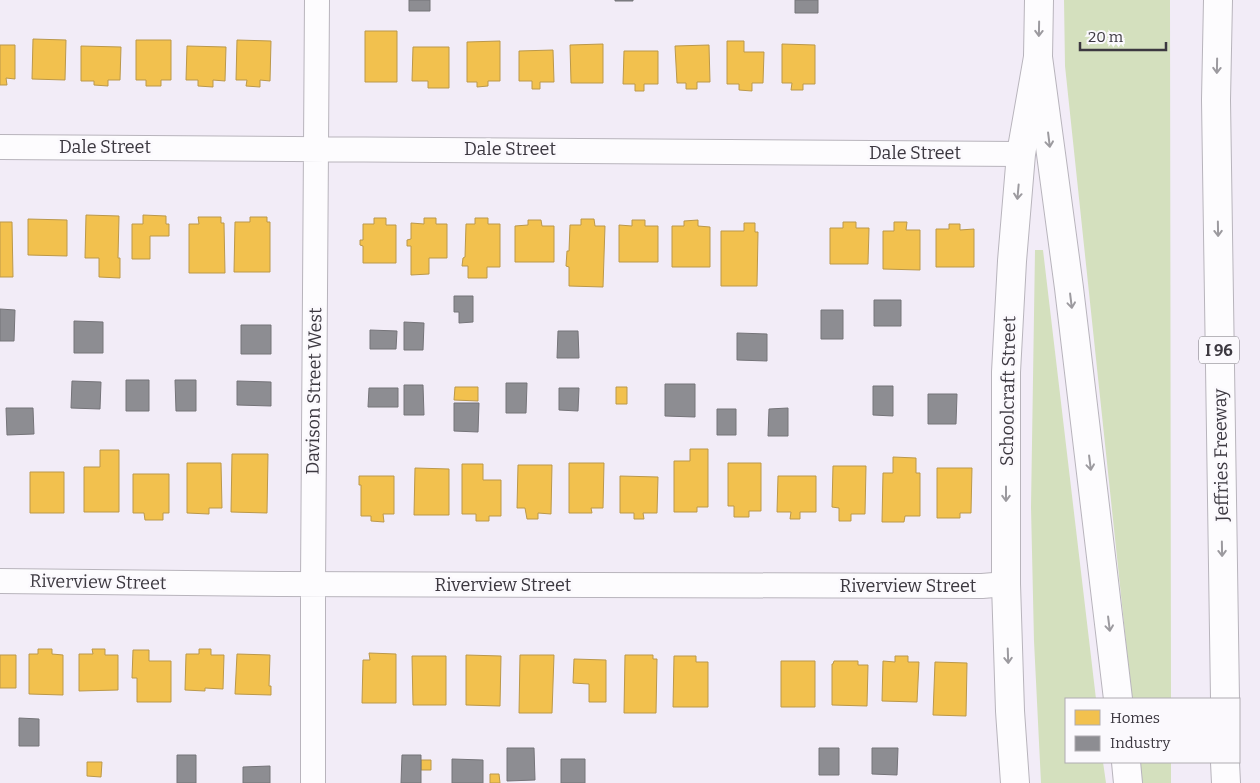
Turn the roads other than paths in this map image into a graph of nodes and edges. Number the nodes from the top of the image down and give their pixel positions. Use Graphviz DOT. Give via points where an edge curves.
graph roads {
  1 [pos="317,0"];
  2 [pos="1039,0"];
  3 [pos="1218,0"];
  4 [pos="1038,57"];
  5 [pos="0,147"];
  6 [pos="317,148"];
  7 [pos="1021,154"];
  8 [pos="0,581"];
  9 [pos="313,584"];
  10 [pos="1006,584"];
  11 [pos="1118,698"];
  12 [pos="1224,698"];
  13 [pos="1126,763"];
  14 [pos="1225,763"];
  15 [pos="313,783"];
  16 [pos="1015,783"];
  17 [pos="1128,783"];
  18 [pos="1226,783"];
  1 -- 6 [label="street, Davison Street West"];
  2 -- 4 [label="main road, Schoolcraft Street, one-way"];
  3 -- 12 [label="main road, Jeffries Freeway / I 96, one-way" via="1216,100"];
  4 -- 7 [label="main road, Schoolcraft Street"];
  4 -- 11 [label="main road, one-way"];
  5 -- 6 [label="street, Dale Street"];
  6 -- 7 [label="street, Dale Street"];
  6 -- 9 [label="street, Davison Street West"];
  7 -- 10 [label="main road, Schoolcraft Street, one-way" via="1006,372"];
  8 -- 9 [label="street, Riverview Street"];
  9 -- 10 [label="street, Riverview Street"];
  9 -- 15 [label="street, Davison Street West"];
  10 -- 16 [label="main road, Schoolcraft Street, one-way"];
  13 -- 17 [label="main road"];
  14 -- 18 [label="main road"];
}
